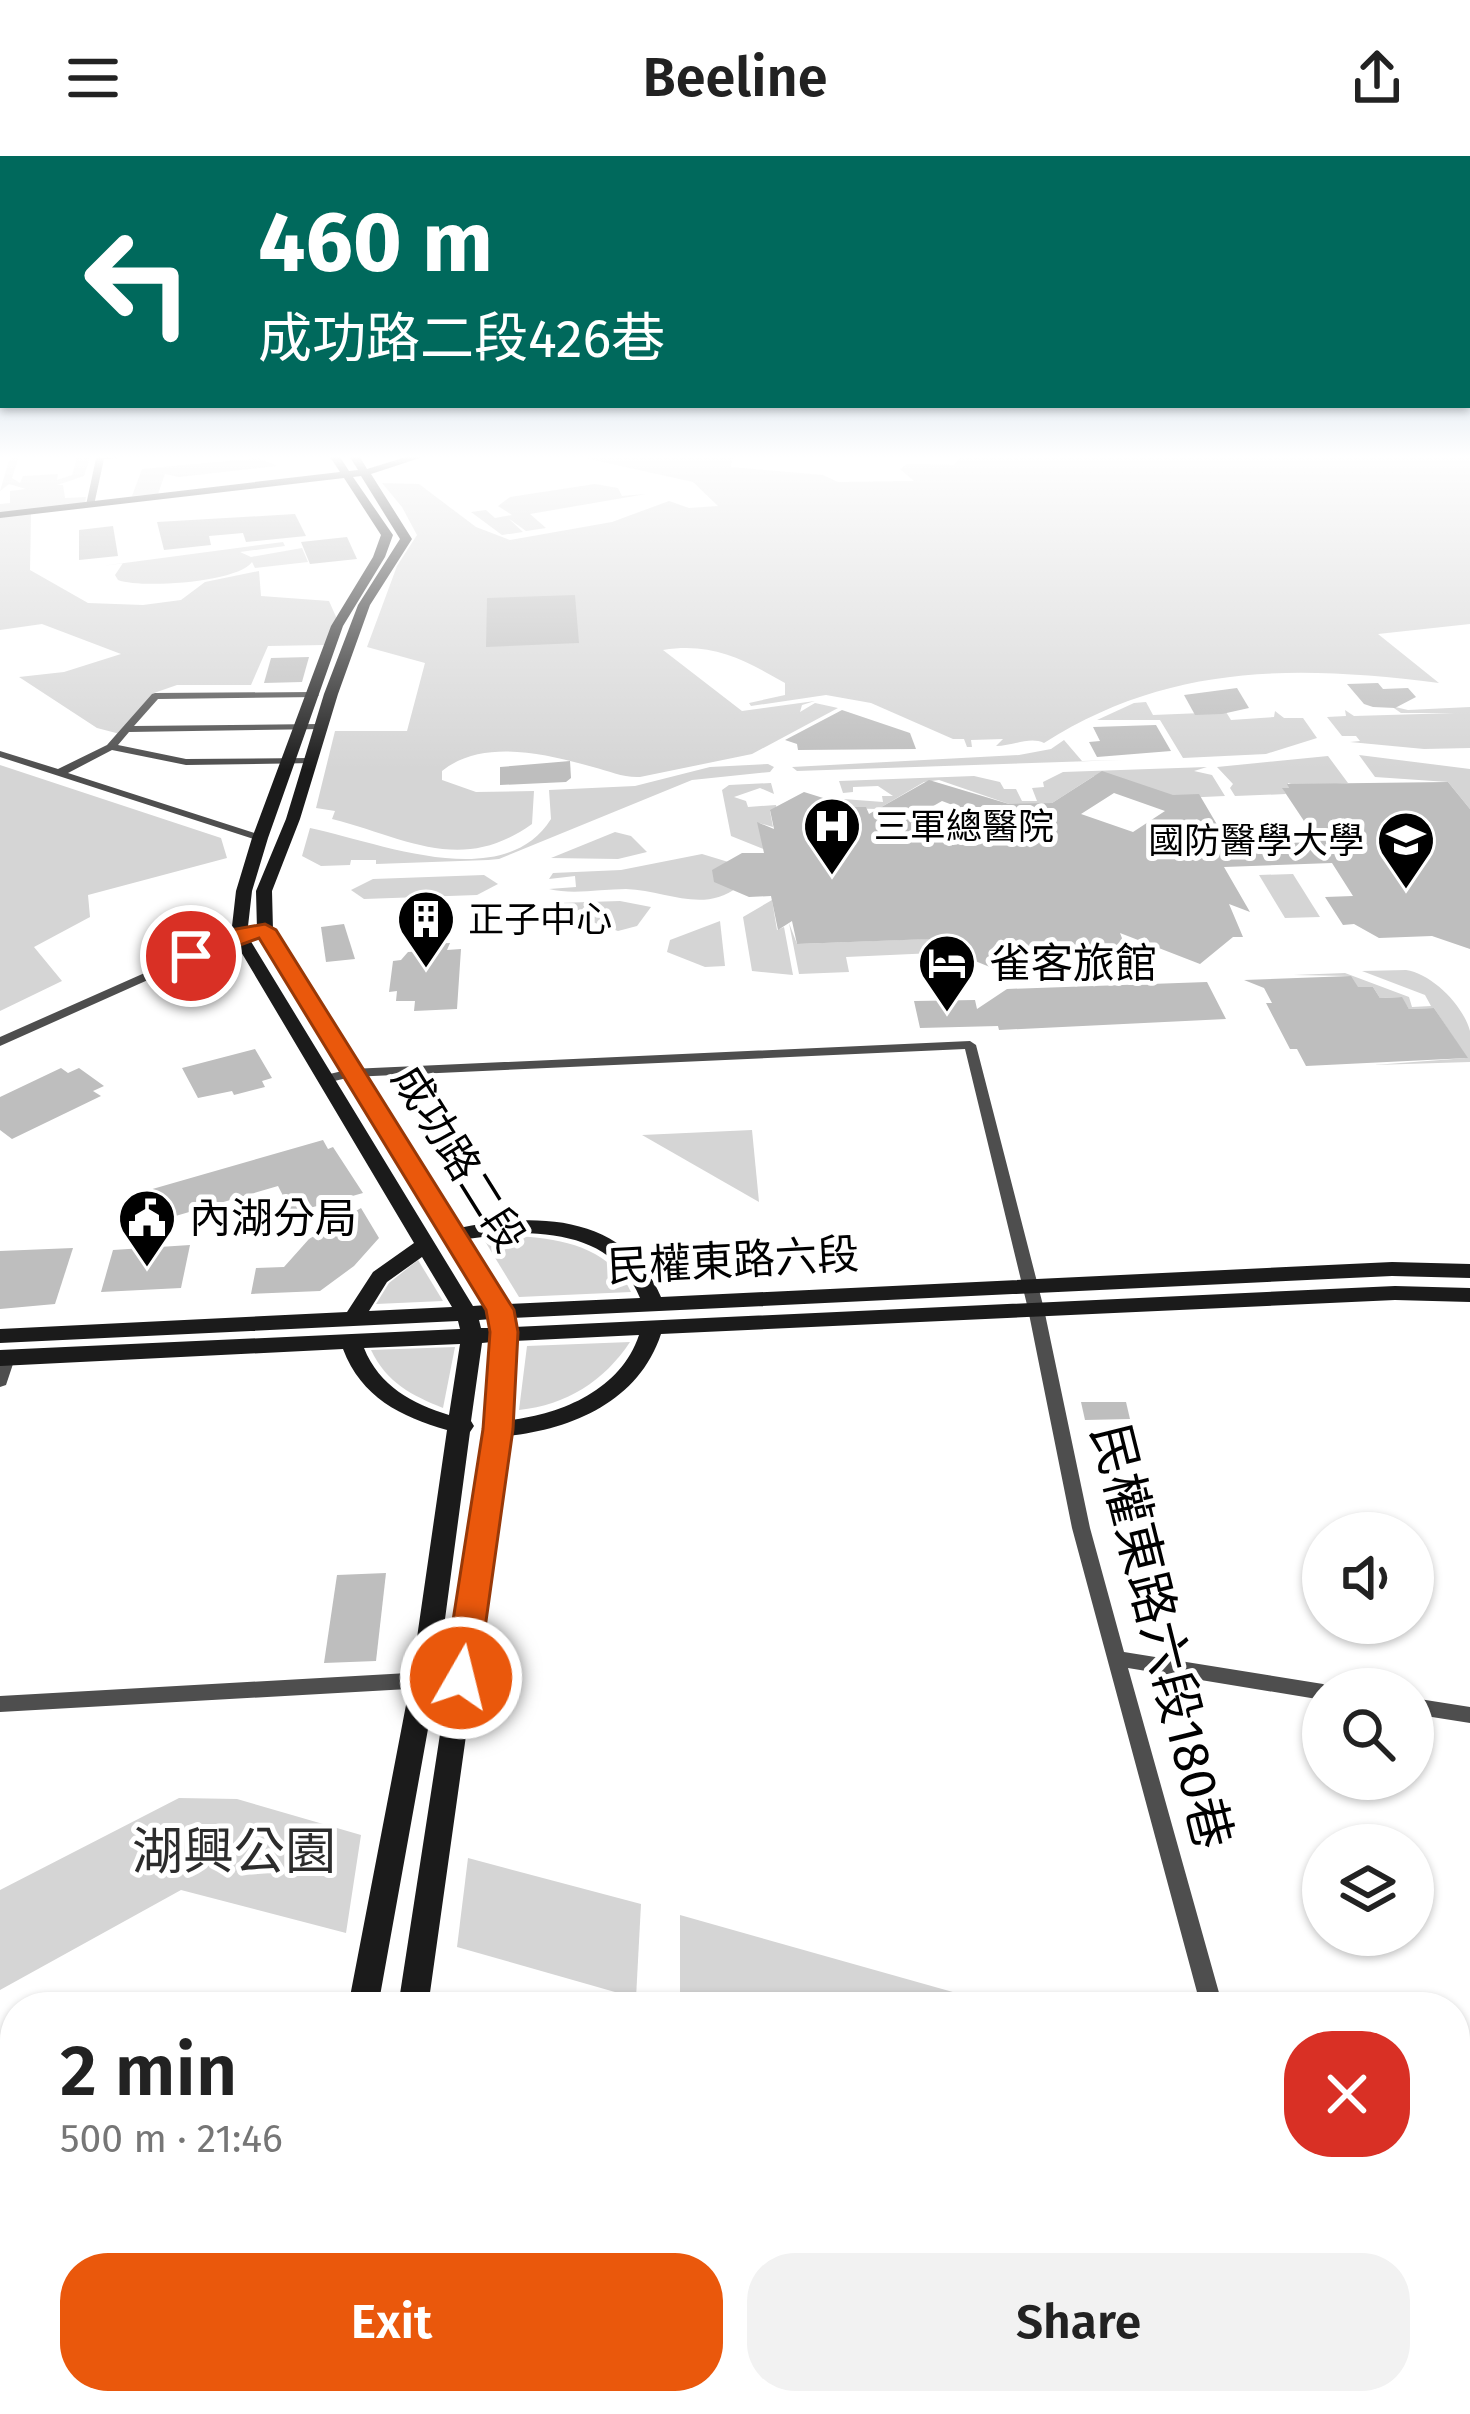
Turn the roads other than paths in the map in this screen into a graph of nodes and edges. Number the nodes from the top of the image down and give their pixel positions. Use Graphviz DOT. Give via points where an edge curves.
graph roads {
  1 [pos="377,559"];
  2 [pos="393,559"];
  3 [pos="314,694"];
  4 [pos="320,727"];
  5 [pos="302,728"];
  6 [pos="128,729"];
  7 [pos="111,747"];
  8 [pos="0,754"];
  9 [pos="311,761"];
  10 [pos="291,762"];
  11 [pos="57,774"];
  12 [pos="260,838"];
  13 [pos="265,930"];
  14 [pos="239,935"];
  15 [pos="0,1042"];
  16 [pos="351,1072"];
  17 [pos="326,1079"];
  18 [pos="457,1234"];
  19 [pos="426,1244"];
  20 [pos="1470,1271"];
  21 [pos="1470,1295"];
  22 [pos="1034,1298"];
  23 [pos="653,1315"];
  24 [pos="502,1321"];
  25 [pos="469,1323"];
  26 [pos="352,1330"];
  27 [pos="2,1351"];
  28 [pos="0,1382"];
  29 [pos="463,1426"];
  30 [pos="498,1429"];
  31 [pos="1115,1658"];
  32 [pos="461,1678"];
  33 [pos="424,1679"];
  34 [pos="1302,1689"];
  35 [pos="0,1704"];
  36 [pos="1434,1709"];
  37 [pos="1470,1715"];
  38 [pos="366,1992"];
  39 [pos="415,1992"];
  40 [pos="1208,1992"];
  1 -- 3 [label="main road" via="348,601"];
  2 -- 4 [label="main road" via="364,605"];
  3 -- 5 [label="main road"];
  3 -- 6 [label="street" via="155,696"];
  4 -- 5 [label="street"];
  4 -- 9 [label="main road"];
  5 -- 6 [label="street"];
  5 -- 10 [label="main road"];
  6 -- 7 [label="street"];
  7 -- 10 [label="street" via="186,762"];
  7 -- 11 [label="street"];
  8 -- 11 [label="street"];
  9 -- 10 [label="street"];
  9 -- 13 [label="main road" via="264,891"];
  10 -- 12 [label="main road"];
  11 -- 12 [label="street"];
  12 -- 14 [label="main road"];
  13 -- 14 [label="street"];
  13 -- 16 [label="main road, 成功路二段"];
  14 -- 15 [label="street"];
  14 -- 17 [label="main road, 成功路二段"];
  16 -- 17 [label="street"];
  16 -- 18 [label="main road, 成功路二段"];
  16 -- 22 [label="street, 民權東路六段180巷" via="970,1045"];
  17 -- 19 [label="main road, 成功路二段"];
  18 -- 23 [label="main road" via="537,1225 593,1238 634,1265"];
  18 -- 24 [label="main road, 成功路二段"];
  19 -- 25 [label="main road, 成功路二段"];
  19 -- 26 [label="main road" via="380,1277"];
  20 -- 22 [label="main road, 民權東路六段" via="1392,1269"];
  21 -- 22 [label="main road, 民權東路六段"];
  22 -- 23 [label="main road, 民權東路六段"];
  22 -- 31 [label="street, 民權東路六段180巷"];
  23 -- 24 [label="main road, 民權東路六段"];
  23 -- 30 [label="main road" via="638,1364 603,1397 553,1420"];
  24 -- 25 [label="main road, 民權東路六段"];
  24 -- 30 [label="main road"];
  25 -- 26 [label="main road, 民權東路六段"];
  25 -- 29 [label="main road"];
  26 -- 27 [label="main road, 民權東路六段"];
  26 -- 29 [label="main road" via="364,1374 394,1402"];
  27 -- 28 [label="street"];
  29 -- 33 [label="main road"];
  30 -- 32 [label="main road"];
  31 -- 34 [label="street"];
  31 -- 40 [label="street, 民權東路六段180巷"];
  32 -- 33 [label="street"];
  32 -- 39 [label="main road"];
  33 -- 35 [label="street"];
  33 -- 38 [label="main road"];
  36 -- 37 [label="street"];
}
